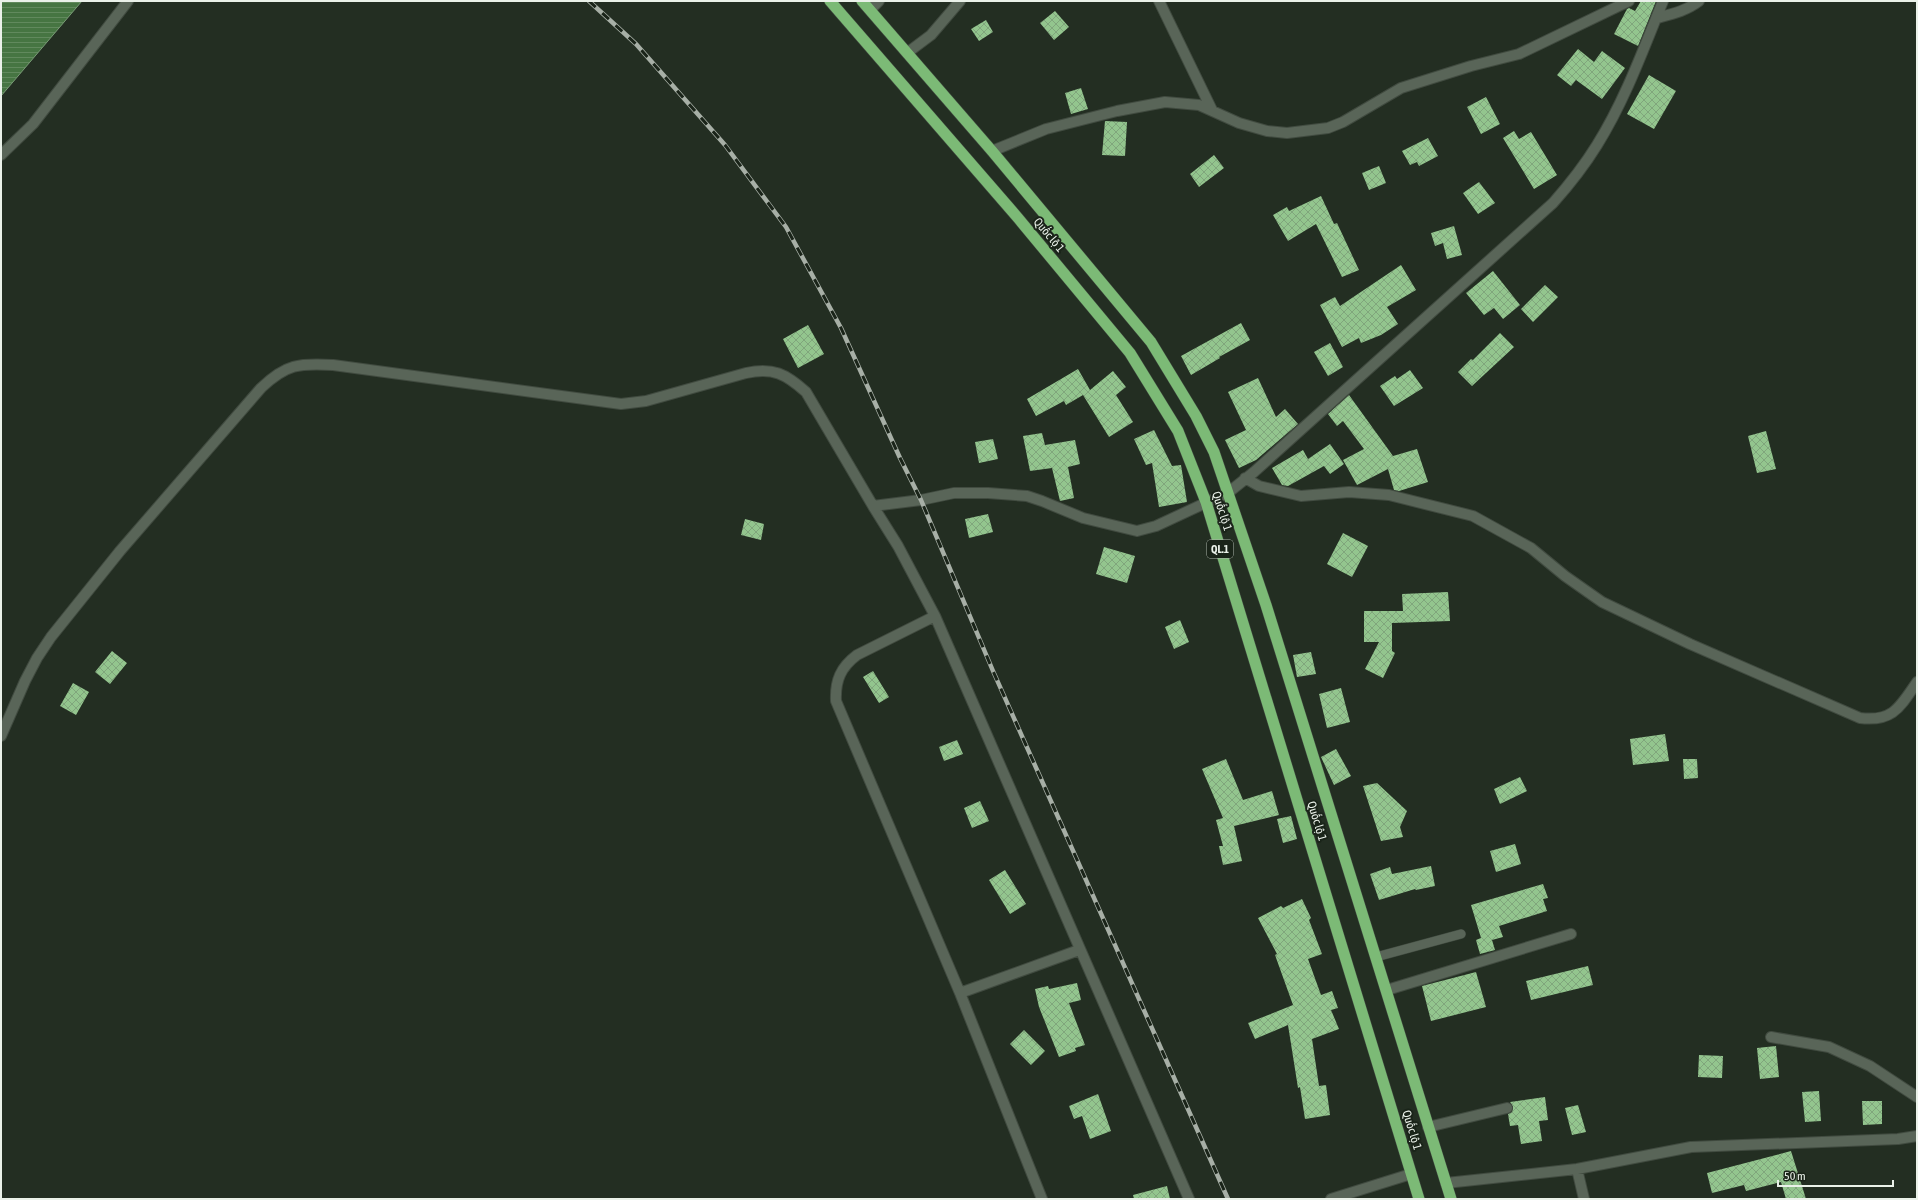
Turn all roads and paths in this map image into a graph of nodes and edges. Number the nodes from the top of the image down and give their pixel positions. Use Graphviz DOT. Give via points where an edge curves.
graph roads {
  1 [pos="128,1"];
  2 [pos="830,1"];
  3 [pos="862,1"];
  4 [pos="879,1"];
  5 [pos="960,1"];
  6 [pos="1159,1"];
  7 [pos="1629,1"];
  8 [pos="1663,1"];
  9 [pos="1699,1"];
  10 [pos="870,10"];
  11 [pos="1656,18"];
  12 [pos="907,53"];
  13 [pos="1212,110"];
  14 [pos="992,151"];
  15 [pos="1,155"];
  16 [pos="1245,478"];
  17 [pos="1229,492"];
  18 [pos="1206,502"];
  19 [pos="872,506"];
  20 [pos="936,616"];
  21 [pos="1917,682"];
  22 [pos="1,736"];
  23 [pos="1461,934"];
  24 [pos="1571,934"];
  25 [pos="1079,950"];
  26 [pos="1376,957"];
  27 [pos="1387,990"];
  28 [pos="960,993"];
  29 [pos="1771,1037"];
  30 [pos="1917,1098"];
  31 [pos="1507,1108"];
  32 [pos="1428,1127"];
  33 [pos="1917,1136"];
  34 [pos="1577,1169"];
  35 [pos="1412,1174"];
  36 [pos="1446,1183"];
  37 [pos="1042,1199"];
  38 [pos="1189,1199"];
  39 [pos="1331,1199"];
  40 [pos="1419,1199"];
  41 [pos="1451,1199"];
  42 [pos="1584,1199"];
  1 -- 15 [label="street" via="33,124"];
  2 -- 18 [label="highway, Quốc lộ 1 / QL.1" via="1013,212 1130,353 1178,431"];
  3 -- 10 [label="highway, Quốc lộ 1 / QL.1"];
  4 -- 10 [label="street"];
  5 -- 12 [label="street" via="931,35"];
  6 -- 13 [label="street"];
  7 -- 13 [label="street" via="1519,54 1401,88 1328,128 1287,133 1267,131 1239,123"];
  8 -- 11 [label="street"];
  9 -- 11 [label="street" via="1680,12"];
  10 -- 12 [label="highway, Quốc lộ 1 / QL.1"];
  11 -- 16 [label="street" via="1627,90 1597,145 1576,176 1552,203"];
  12 -- 14 [label="highway, Quốc lộ 1 / QL.1"];
  13 -- 14 [label="street" via="1188,103 1155,103 1046,129"];
  14 -- 17 [label="highway, Quốc lộ 1 / QL.1" via="1151,342 1196,416 1214,452"];
  16 -- 17 [label="street"];
  16 -- 21 [label="street" via="1259,486 1301,496 1348,492 1388,495 1472,516 1531,548 1565,576 1608,605 1690,644 1860,718 1872,720 1889,716 1899,708"];
  17 -- 18 [label="street"];
  17 -- 26 [label="highway, Quốc lộ 1 / QL.1"];
  18 -- 19 [label="street" via="1156,526 1137,531 1083,518 1027,496 954,493"];
  18 -- 35 [label="highway, Quốc lộ 1 / QL.1"];
  19 -- 20 [label="street" via="898,546"];
  19 -- 22 [label="street" via="806,392 793,380 776,372 761,370 746,373 646,401 621,404 333,365 297,365 284,369 261,388 120,552 51,637 25,681"];
  20 -- 25 [label="street"];
  20 -- 28 [label="street" via="857,655 848,662 837,679 836,701"];
  23 -- 26 [label="lane"];
  24 -- 27 [label="street"];
  25 -- 28 [label="street"];
  25 -- 38 [label="street"];
  26 -- 27 [label="highway, Quốc lộ 1 / QL.1"];
  27 -- 32 [label="highway, Quốc lộ 1 / QL.1"];
  28 -- 37 [label="street"];
  29 -- 30 [label="street" via="1829,1047 1870,1066"];
  31 -- 32 [label="street"];
  32 -- 36 [label="highway, Quốc lộ 1 / QL.1"];
  33 -- 34 [label="street" via="1898,1139 1691,1147"];
  34 -- 36 [label="street"];
  34 -- 42 [label="street"];
  35 -- 39 [label="street"];
  35 -- 40 [label="highway, Quốc lộ 1 / QL.1"];
  36 -- 41 [label="highway, Quốc lộ 1 / QL.1"];
}
